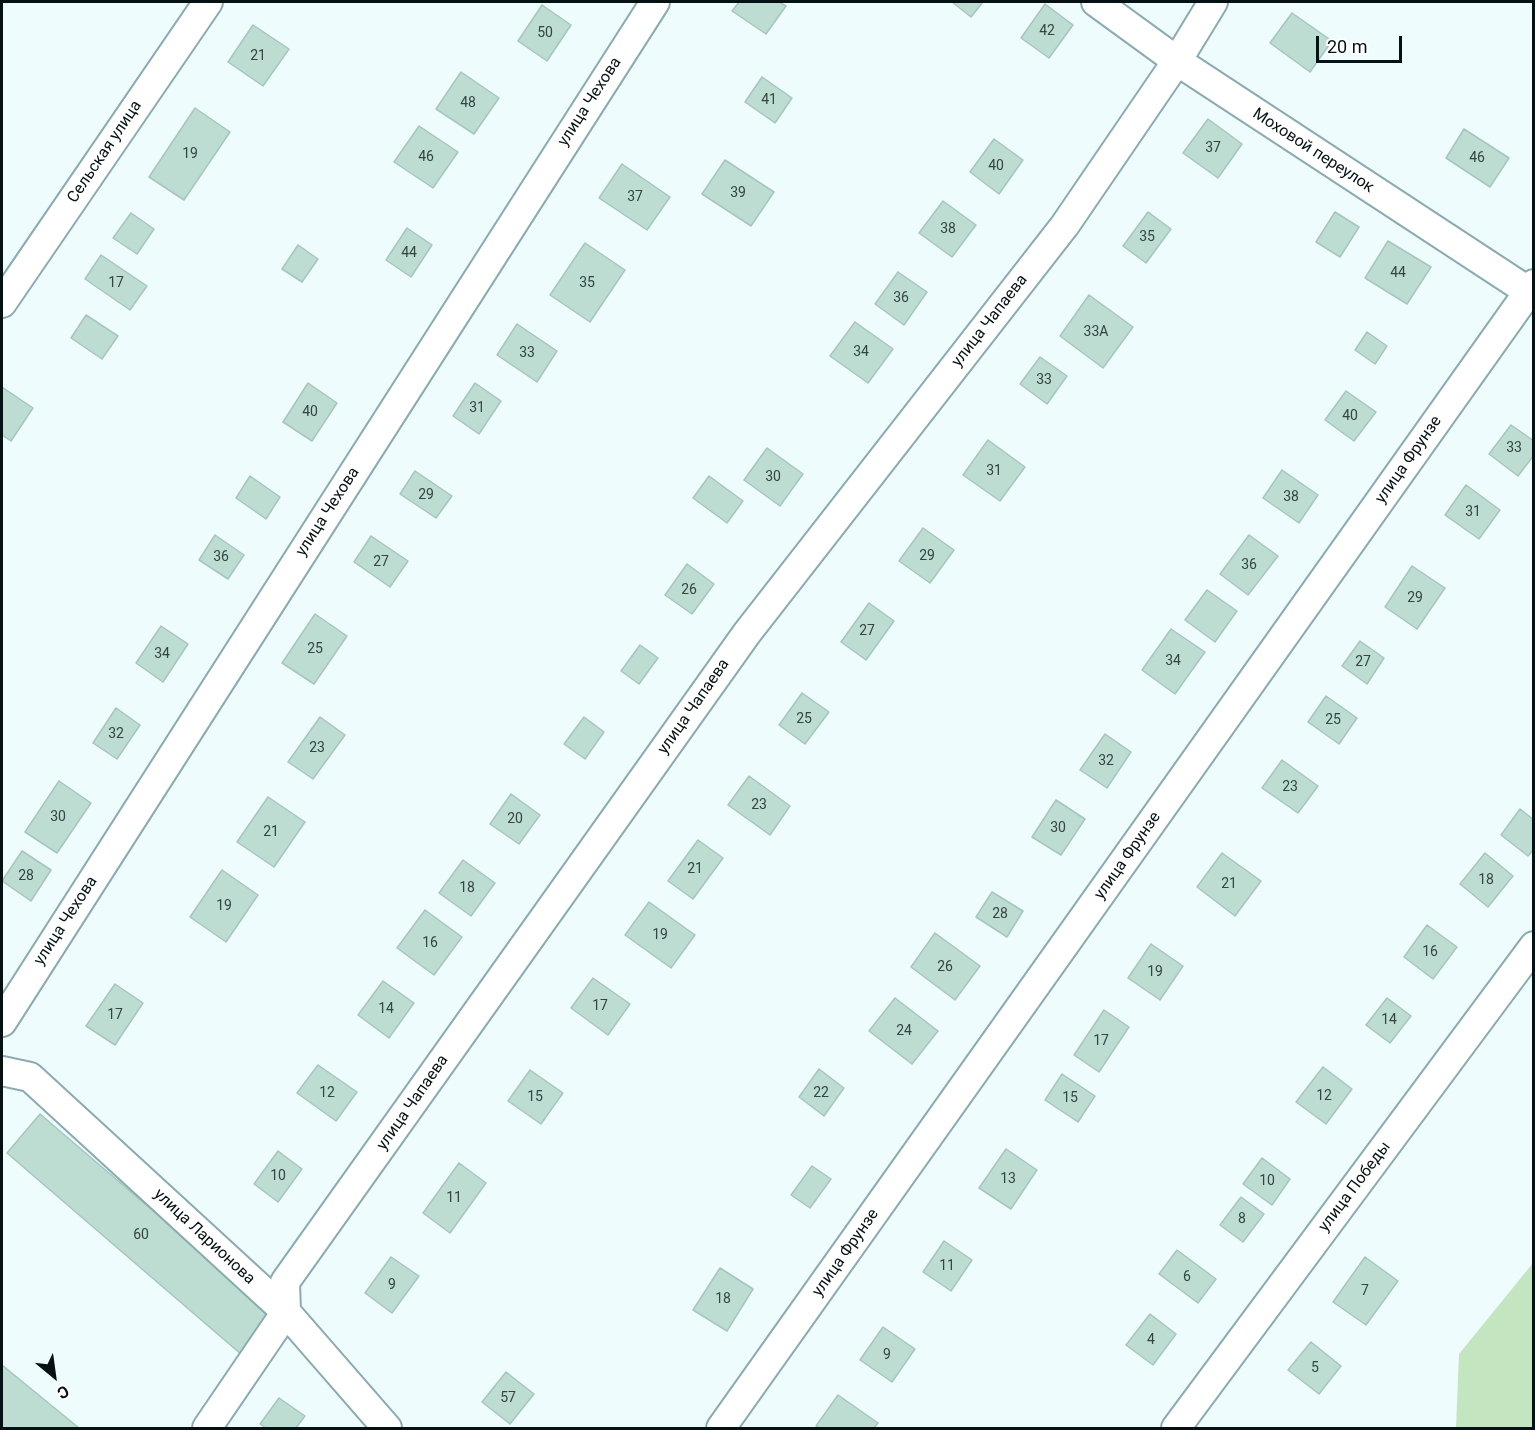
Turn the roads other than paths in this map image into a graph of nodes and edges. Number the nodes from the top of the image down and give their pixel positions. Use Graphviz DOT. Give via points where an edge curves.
graph roads {
  1 [pos="208,2"];
  2 [pos="655,2"];
  3 [pos="1096,2"];
  4 [pos="1213,2"];
  5 [pos="1177,61"];
  6 [pos="1532,290"];
  7 [pos="2,303"];
  8 [pos="1533,946"];
  9 [pos="2,1022"];
  10 [pos="2,1071"];
  11 [pos="286,1312"];
  12 [pos="207,1428"];
  13 [pos="387,1428"];
  14 [pos="722,1428"];
  15 [pos="1176,1428"];
  1 -- 7 [label="street, Сельская улица"];
  2 -- 9 [label="street, улица Чехова"];
  3 -- 5 [label="street, Моховой переулок"];
  4 -- 5 [label="street, улица Чапаева"];
  5 -- 6 [label="street, Моховой переулок"];
  5 -- 11 [label="street, улица Чапаева" via="1065,225 719,672 285,1282"];
  6 -- 14 [label="street, улица Фрунзе"];
  8 -- 15 [label="street, улица Победы"];
  10 -- 11 [label="street, улица Ларионова" via="30,1077"];
  11 -- 12 [label="street"];
  11 -- 13 [label="street, улица Ларионова"];
}
